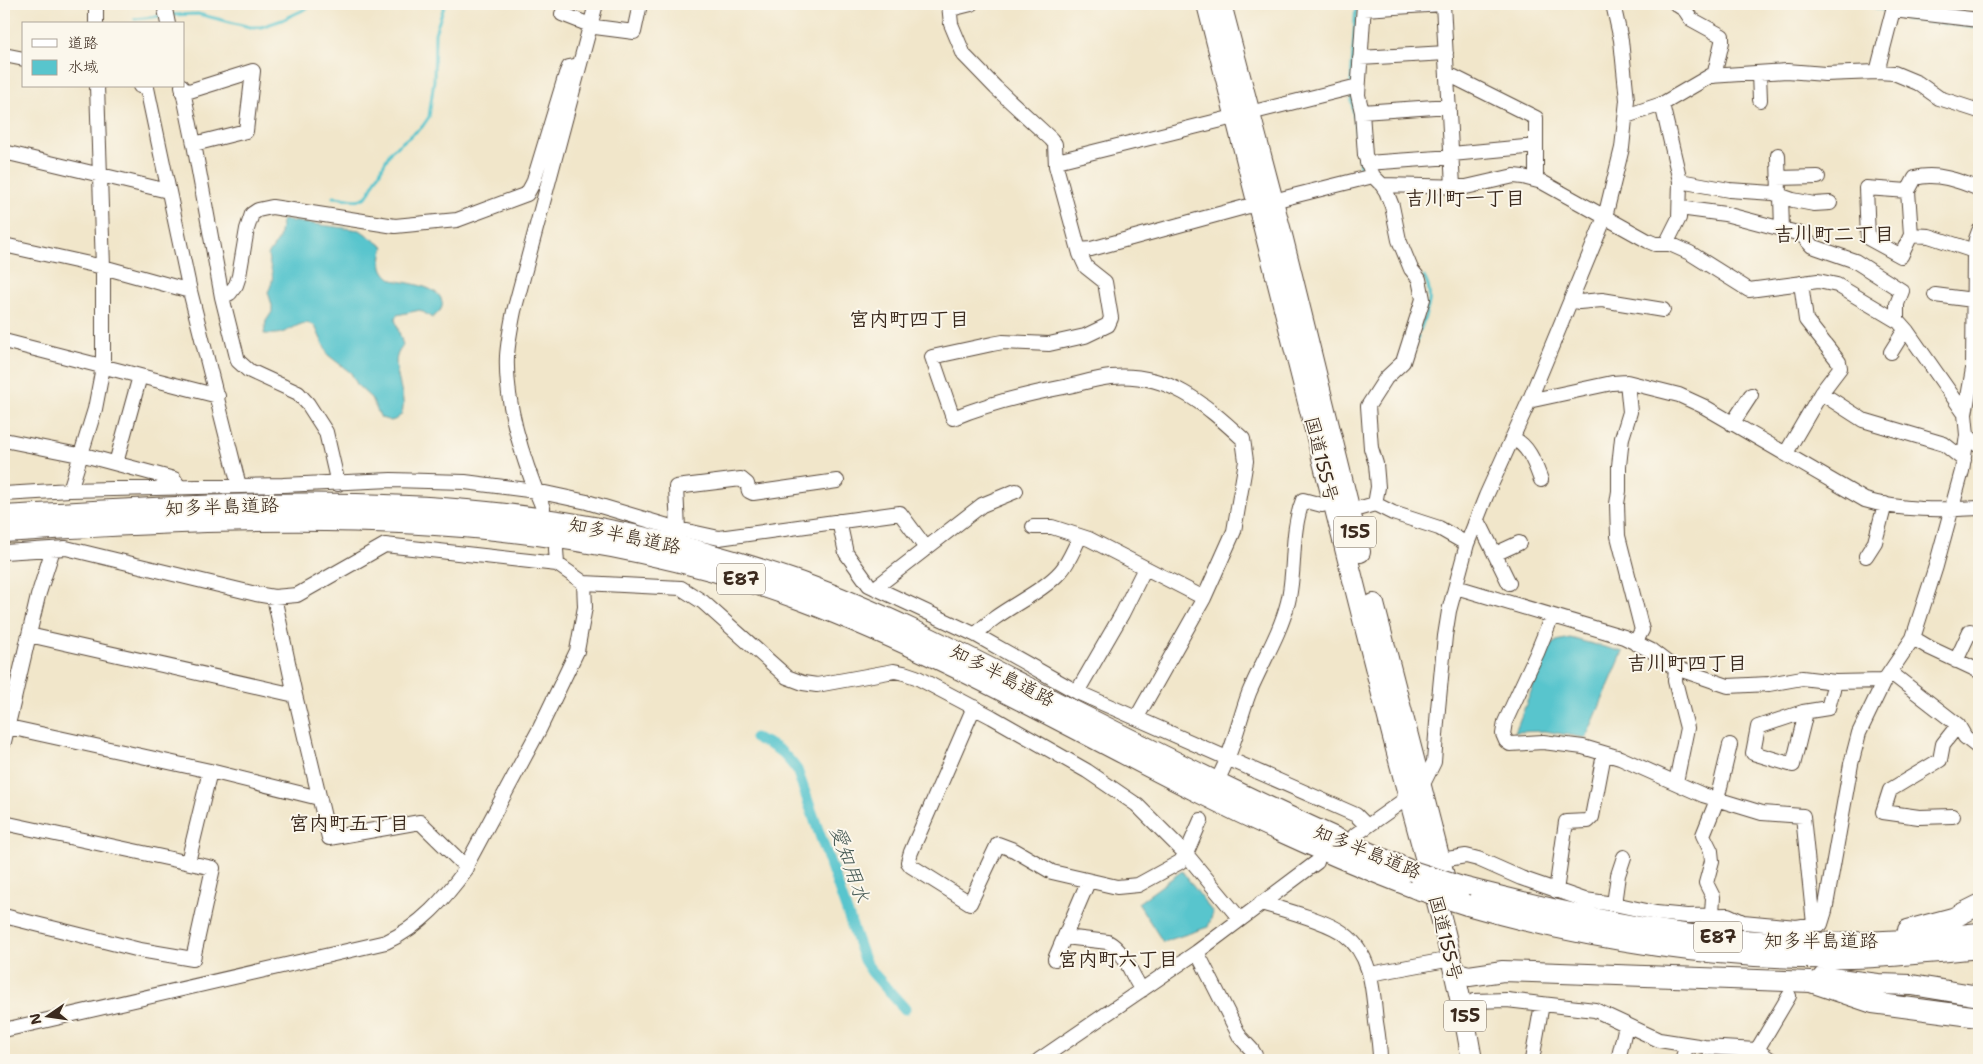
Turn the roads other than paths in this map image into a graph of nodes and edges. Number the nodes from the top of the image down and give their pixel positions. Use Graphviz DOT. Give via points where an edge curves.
graph roads {
  1 [pos="96,4"];
  2 [pos="164,4"];
  3 [pos="596,4"];
  4 [pos="640,4"];
  5 [pos="971,4"];
  6 [pos="1207,4"];
  7 [pos="1221,4"];
  8 [pos="1443,4"];
  9 [pos="1613,4"];
  10 [pos="1676,4"];
  11 [pos="950,6"];
  12 [pos="1364,6"];
  13 [pos="1893,7"];
  14 [pos="1946,10"];
  15 [pos="562,14"];
  16 [pos="1979,20"];
  17 [pos="96,22"];
  18 [pos="168,22"];
  19 [pos="590,25"];
  20 [pos="1446,53"];
  21 [pos="4,55"];
  22 [pos="1360,58"];
  23 [pos="22,59"];
  24 [pos="578,68"];
  25 [pos="1878,72"];
  26 [pos="1759,73"];
  27 [pos="1447,76"];
  28 [pos="1714,76"];
  29 [pos="1358,86"];
  30 [pos="97,88"];
  31 [pos="147,88"];
  32 [pos="182,90"];
  33 [pos="1760,100"];
  34 [pos="1662,104"];
  35 [pos="1449,106"];
  36 [pos="1979,111"];
  37 [pos="1362,112"];
  38 [pos="1242,114"];
  39 [pos="1626,116"];
  40 [pos="194,144"];
  41 [pos="1536,146"];
  42 [pos="4,152"];
  43 [pos="1778,155"];
  44 [pos="1452,156"];
  45 [pos="1057,161"];
  46 [pos="1367,163"];
  47 [pos="100,176"];
  48 [pos="1818,177"];
  49 [pos="1778,178"];
  50 [pos="1536,180"];
  51 [pos="1378,181"];
  52 [pos="1680,181"];
  53 [pos="1453,186"];
  54 [pos="1979,189"];
  55 [pos="168,191"];
  56 [pos="1908,191"];
  57 [pos="1780,195"];
  58 [pos="1264,203"];
  59 [pos="1830,203"];
  60 [pos="1687,208"];
  61 [pos="1605,217"];
  62 [pos="1782,230"];
  63 [pos="1979,231"];
  64 [pos="1910,235"];
  65 [pos="1666,244"];
  66 [pos="4,245"];
  67 [pos="1079,250"];
  68 [pos="1977,250"];
  69 [pos="103,268"];
  70 [pos="1801,283"];
  71 [pos="190,291"];
  72 [pos="1935,295"];
  73 [pos="222,297"];
  74 [pos="1572,299"];
  75 [pos="1973,300"];
  76 [pos="1663,310"];
  77 [pos="1896,320"];
  78 [pos="1907,331"];
  79 [pos="4,341"];
  80 [pos="1892,352"];
  81 [pos="103,366"];
  82 [pos="1976,368"];
  83 [pos="140,376"];
  84 [pos="1627,382"];
  85 [pos="1821,393"];
  86 [pos="1974,394"];
  87 [pos="1752,395"];
  88 [pos="218,396"];
  89 [pos="1530,400"];
  90 [pos="1965,414"];
  91 [pos="1732,424"];
  92 [pos="1967,435"];
  93 [pos="1512,438"];
  94 [pos="4,440"];
  95 [pos="1979,446"];
  96 [pos="1786,453"];
  97 [pos="80,454"];
  98 [pos="1964,460"];
  99 [pos="116,463"];
  100 [pos="391,480"];
  101 [pos="1541,480"];
  102 [pos="837,481"];
  103 [pos="338,484"];
  104 [pos="239,486"];
  105 [pos="179,487"];
  106 [pos="70,490"];
  107 [pos="536,491"];
  108 [pos="1016,491"];
  109 [pos="4,494"];
  110 [pos="391,494"];
  111 [pos="1374,504"];
  112 [pos="1885,504"];
  113 [pos="1341,506"];
  114 [pos="543,508"];
  115 [pos="1979,508"];
  116 [pos="1951,509"];
  117 [pos="4,516"];
  118 [pos="839,521"];
  119 [pos="1475,523"];
  120 [pos="1033,526"];
  121 [pos="678,529"];
  122 [pos="4,532"];
  123 [pos="1080,537"];
  124 [pos="1519,543"];
  125 [pos="1467,544"];
  126 [pos="926,548"];
  127 [pos="53,549"];
  128 [pos="556,549"];
  129 [pos="4,552"];
  130 [pos="1495,554"];
  131 [pos="1866,556"];
  132 [pos="556,564"];
  133 [pos="1145,568"];
  134 [pos="1509,583"];
  135 [pos="584,584"];
  136 [pos="1456,587"];
  137 [pos="875,588"];
  138 [pos="274,596"];
  139 [pos="1204,598"];
  140 [pos="1552,616"];
  141 [pos="976,634"];
  142 [pos="1979,634"];
  143 [pos="29,635"];
  144 [pos="1913,638"];
  145 [pos="1635,643"];
  146 [pos="1956,661"];
  147 [pos="1676,668"];
  148 [pos="1979,672"];
  149 [pos="1888,677"];
  150 [pos="1835,682"];
  151 [pos="1076,692"];
  152 [pos="295,695"];
  153 [pos="974,707"];
  154 [pos="1806,712"];
  155 [pos="1137,717"];
  156 [pos="1958,725"];
  157 [pos="5,727"];
  158 [pos="4,742"];
  159 [pos="1730,745"];
  160 [pos="1979,748"];
  161 [pos="1604,754"];
  162 [pos="1228,758"];
  163 [pos="210,771"];
  164 [pos="1221,773"];
  165 [pos="1676,782"];
  166 [pos="1415,793"];
  167 [pos="319,798"];
  168 [pos="1717,800"];
  169 [pos="1953,816"];
  170 [pos="1201,820"];
  171 [pos="4,823"];
  172 [pos="1367,826"];
  173 [pos="1355,835"];
  174 [pos="1186,854"];
  175 [pos="1624,857"];
  176 [pos="1441,860"];
  177 [pos="188,862"];
  178 [pos="1317,862"];
  179 [pos="466,866"];
  180 [pos="1414,880"];
  181 [pos="1088,882"];
  182 [pos="1556,891"];
  183 [pos="1465,896"];
  184 [pos="1261,903"];
  185 [pos="1614,904"];
  186 [pos="1979,905"];
  187 [pos="1712,914"];
  188 [pos="4,916"];
  189 [pos="1240,919"];
  190 [pos="1814,924"];
  191 [pos="1979,933"];
  192 [pos="1065,936"];
  193 [pos="1788,942"];
  194 [pos="1979,948"];
  195 [pos="1197,952"];
  196 [pos="1826,958"];
  197 [pos="1055,959"];
  198 [pos="1979,959"];
  199 [pos="1461,968"];
  200 [pos="1370,974"];
  201 [pos="1142,990"];
  202 [pos="1789,996"];
  203 [pos="1979,996"];
  204 [pos="1474,1001"];
  205 [pos="1542,1004"];
  206 [pos="1979,1017"];
  207 [pos="1626,1025"];
  208 [pos="4,1030"];
  209 [pos="1687,1045"];
  210 [pos="1754,1055"];
  211 [pos="1619,1056"];
  212 [pos="1039,1060"];
  213 [pos="1253,1060"];
  214 [pos="1380,1060"];
  215 [pos="1472,1060"];
  216 [pos="1486,1060"];
  217 [pos="1532,1060"];
  218 [pos="1682,1060"];
  219 [pos="1771,1060"];
  1 -- 17 [label="street"];
  2 -- 18 [label="street"];
  3 -- 19 [label="street"];
  4 -- 19 [label="street" via="634,32"];
  5 -- 11 [label="street"];
  6 -- 38 [label="highway, 国道155号 / 155"];
  7 -- 38 [label="highway, 国道155号 / 155"];
  8 -- 12 [label="street"];
  8 -- 20 [label="street"];
  9 -- 39 [label="street" via="1624,61"];
  10 -- 28 [label="street" via="1691,19 1722,36"];
  11 -- 45 [label="street" via="951,24 964,55 1052,139"];
  12 -- 22 [label="street"];
  13 -- 14 [label="street"];
  13 -- 25 [label="street"];
  14 -- 16 [label="street"];
  15 -- 19 [label="street"];
  19 -- 24 [label="street"];
  20 -- 22 [label="street"];
  20 -- 27 [label="street"];
  21 -- 23 [label="street"];
  22 -- 29 [label="street"];
  24 -- 73 [label="street" via="569,68 566,74 527,194 458,220 395,226 292,210 258,210 249,220 240,276 230,293"];
  24 -- 107 [label="street" via="509,337 507,374 510,404"];
  25 -- 26 [label="street"];
  25 -- 36 [label="street" via="1907,77 1939,98"];
  26 -- 28 [label="street"];
  26 -- 33 [label="street"];
  27 -- 35 [label="street"];
  27 -- 41 [label="street" via="1454,76 1536,118"];
  28 -- 34 [label="street"];
  29 -- 37 [label="street"];
  29 -- 38 [label="street"];
  30 -- 47 [label="street"];
  31 -- 55 [label="street"];
  32 -- 40 [label="street"];
  32 -- 40 [label="street" via="253,71 246,131"];
  34 -- 39 [label="street"];
  34 -- 52 [label="street"];
  35 -- 37 [label="street"];
  35 -- 44 [label="street"];
  37 -- 46 [label="street"];
  38 -- 45 [label="street"];
  38 -- 58 [label="highway, 国道155号 / 155"];
  39 -- 61 [label="street"];
  40 -- 73 [label="street"];
  41 -- 44 [label="street"];
  41 -- 50 [label="street"];
  42 -- 47 [label="street"];
  43 -- 49 [label="street"];
  44 -- 46 [label="street"];
  44 -- 53 [label="street"];
  45 -- 67 [label="street"];
  46 -- 51 [label="street"];
  47 -- 55 [label="street"];
  47 -- 69 [label="street"];
  48 -- 49 [label="street"];
  49 -- 57 [label="street"];
  50 -- 53 [label="street" via="1514,176 1466,187"];
  50 -- 61 [label="street"];
  51 -- 53 [label="street"];
  51 -- 58 [label="street"];
  51 -- 111 [label="street" via="1392,206 1399,240 1411,269 1419,279 1423,299 1403,362 1386,378 1368,406 1378,486"];
  52 -- 57 [label="street"];
  52 -- 65 [label="street" via="1678,218"];
  54 -- 56 [label="street" via="1961,181 1924,175 1915,178"];
  55 -- 71 [label="street"];
  56 -- 64 [label="street"];
  56 -- 64 [label="street" via="1866,188 1868,238 1901,256"];
  57 -- 59 [label="street" via="1814,204"];
  57 -- 62 [label="street"];
  58 -- 67 [label="street"];
  58 -- 113 [label="highway, 国道155号 / 155"];
  60 -- 62 [label="street" via="1725,214"];
  61 -- 65 [label="street" via="1648,241"];
  61 -- 74 [label="street"];
  62 -- 77 [label="street" via="1801,234 1816,248 1855,261 1902,291 1896,304"];
  63 -- 68 [label="street"];
  64 -- 68 [label="street" via="1929,236"];
  65 -- 70 [label="street" via="1690,253 1749,290"];
  66 -- 69 [label="street"];
  67 -- 139 [label="street" via="1086,267 1105,282 1111,318 1108,325 1085,336 1049,344 1003,342 932,357 953,418 1031,394 1110,377 1141,377 1170,385 1208,408 1243,439 1246,461 1234,531"];
  68 -- 75 [label="street"];
  69 -- 71 [label="street"];
  69 -- 81 [label="street"];
  70 -- 77 [label="street" via="1818,281 1837,285"];
  70 -- 85 [label="street" via="1806,320 1839,362 1840,368"];
  71 -- 88 [label="street"];
  72 -- 75 [label="street"];
  73 -- 103 [label="street" via="238,361 248,370 298,393 308,404 326,432"];
  74 -- 76 [label="street" via="1580,302 1602,300"];
  74 -- 89 [label="street"];
  75 -- 82 [label="street"];
  77 -- 78 [label="street"];
  78 -- 80 [label="street"];
  78 -- 90 [label="street"];
  79 -- 81 [label="street"];
  81 -- 83 [label="street"];
  81 -- 97 [label="street" via="95,409"];
  82 -- 86 [label="street"];
  83 -- 88 [label="street"];
  83 -- 99 [label="street"];
  84 -- 89 [label="street"];
  84 -- 91 [label="street" via="1679,395"];
  84 -- 145 [label="street" via="1630,412 1622,438 1617,504 1618,536 1642,630"];
  85 -- 96 [label="street"];
  85 -- 98 [label="street" via="1863,420 1944,444"];
  86 -- 90 [label="street"];
  87 -- 91 [label="street"];
  88 -- 104 [label="street"];
  89 -- 93 [label="street"];
  90 -- 92 [label="street"];
  91 -- 96 [label="street"];
  92 -- 95 [label="street"];
  92 -- 98 [label="street"];
  93 -- 101 [label="street" via="1534,460"];
  93 -- 119 [label="street"];
  94 -- 97 [label="street"];
  96 -- 112 [label="street" via="1849,492 1865,500"];
  97 -- 99 [label="street"];
  97 -- 106 [label="street"];
  98 -- 116 [label="street"];
  99 -- 105 [label="street" via="174,479"];
  100 -- 103 [label="street"];
  100 -- 107 [label="street" via="466,482"];
  100 -- 110 [label="street"];
  102 -- 121 [label="street" via="752,493 741,479 676,487"];
  103 -- 104 [label="street"];
  104 -- 105 [label="street"];
  105 -- 106 [label="street"];
  106 -- 109 [label="street"];
  107 -- 114 [label="street"];
  107 -- 121 [label="street"];
  108 -- 126 [label="street" via="982,505"];
  111 -- 113 [label="street"];
  111 -- 125 [label="street" via="1439,528"];
  112 -- 116 [label="street"];
  112 -- 131 [label="street" via="1875,542"];
  113 -- 162 [label="street" via="1303,500 1298,513 1292,584 1284,616 1250,693"];
  113 -- 166 [label="highway, 国道155号 / 155" via="1397,688"];
  115 -- 116 [label="street"];
  116 -- 144 [label="street"];
  117 -- 180 [label="highway, 知多半島道路 / E87" via="200,506 361,504 485,511 604,529 672,544 803,584 943,644"];
  118 -- 121 [label="street" via="719,538"];
  118 -- 126 [label="street" via="900,513"];
  118 -- 137 [label="street" via="846,553 869,585"];
  119 -- 125 [label="street"];
  119 -- 130 [label="street" via="1481,526"];
  120 -- 123 [label="street" via="1052,527"];
  122 -- 180 [label="highway, 知多半島道路 / E87" via="316,519 448,524 602,544 670,560 738,578 858,622 950,665 1217,801 1366,870"];
  123 -- 133 [label="street"];
  123 -- 141 [label="street" via="1062,571"];
  124 -- 130 [label="street"];
  125 -- 136 [label="street"];
  126 -- 137 [label="street"];
  127 -- 129 [label="street"];
  127 -- 138 [label="street" via="66,548"];
  127 -- 143 [label="street"];
  128 -- 132 [label="street"];
  130 -- 134 [label="street"];
  132 -- 135 [label="street"];
  132 -- 138 [label="street" via="390,539 385,545 297,594"];
  133 -- 139 [label="street"];
  133 -- 151 [label="street"];
  135 -- 153 [label="street" via="681,588 703,602 787,677 803,683 817,684 894,671 916,677"];
  135 -- 179 [label="street" via="585,607 577,651"];
  136 -- 140 [label="street"];
  136 -- 166 [label="street" via="1442,657 1434,762"];
  137 -- 141 [label="street"];
  138 -- 152 [label="street"];
  139 -- 155 [label="street"];
  140 -- 145 [label="street" via="1596,627"];
  140 -- 161 [label="street" via="1505,722 1506,742 1584,747"];
  141 -- 151 [label="street"];
  142 -- 146 [label="street" via="1970,631"];
  143 -- 152 [label="street"];
  143 -- 157 [label="street"];
  144 -- 146 [label="street"];
  144 -- 149 [label="street"];
  145 -- 147 [label="street"];
  146 -- 148 [label="street"];
  147 -- 150 [label="street" via="1728,686 1802,678"];
  147 -- 165 [label="street" via="1675,681 1687,728"];
  149 -- 150 [label="street"];
  149 -- 156 [label="street"];
  149 -- 190 [label="street" via="1859,733 1821,924"];
  150 -- 154 [label="street" via="1828,708"];
  151 -- 155 [label="street"];
  152 -- 167 [label="street"];
  153 -- 174 [label="street" via="1130,800"];
  153 -- 181 [label="street" via="908,862 970,903 998,844 1052,872"];
  155 -- 162 [label="street" via="1150,726"];
  156 -- 160 [label="street"];
  156 -- 169 [label="street" via="1943,744 1940,760 1890,790 1883,812 1919,817"];
  157 -- 158 [label="street"];
  157 -- 163 [label="street"];
  159 -- 168 [label="street"];
  161 -- 165 [label="street"];
  161 -- 182 [label="street" via="1590,819 1566,822"];
  162 -- 164 [label="street"];
  162 -- 172 [label="street" via="1356,815"];
  163 -- 167 [label="street"];
  163 -- 177 [label="street"];
  165 -- 168 [label="street"];
  166 -- 172 [label="street"];
  166 -- 176 [label="highway, 国道155号 / 155"];
  166 -- 199 [label="highway, 国道155号 / 155"];
  167 -- 179 [label="street" via="329,838 420,822"];
  168 -- 187 [label="street" via="1703,836 1711,851 1712,861 1706,883 1713,897"];
  168 -- 190 [label="street" via="1762,813 1803,816"];
  170 -- 174 [label="street"];
  171 -- 177 [label="street"];
  172 -- 173 [label="street"];
  174 -- 181 [label="street" via="1180,862 1138,885 1118,887"];
  174 -- 189 [label="street"];
  175 -- 185 [label="street"];
  176 -- 182 [label="street" via="1466,856 1478,859"];
  176 -- 199 [label="highway, 国道155号 / 155"];
  177 -- 188 [label="street" via="213,868 193,959 140,950"];
  178 -- 184 [label="street"];
  179 -- 208 [label="street" via="449,892 414,927 386,942"];
  180 -- 183 [label="highway, 知多半島道路 / E87, bridge"];
  181 -- 192 [label="street"];
  182 -- 185 [label="street"];
  183 -- 193 [label="highway, 知多半島道路 / E87" via="1668,931"];
  183 -- 196 [label="highway, 知多半島道路 / E87" via="1541,924 1599,936 1745,954"];
  184 -- 189 [label="street"];
  184 -- 200 [label="street" via="1326,924 1344,934 1362,956"];
  185 -- 187 [label="street" via="1664,914"];
  186 -- 193 [label="highway" via="1953,918 1905,931 1809,934"];
  187 -- 190 [label="street" via="1761,924 1797,927"];
  189 -- 195 [label="street"];
  191 -- 193 [label="highway, 知多半島道路 / E87" via="1903,941"];
  192 -- 197 [label="street"];
  192 -- 201 [label="street" via="1113,945"];
  194 -- 196 [label="highway, 知多半島道路 / E87" via="1883,957"];
  195 -- 201 [label="street"];
  195 -- 213 [label="street" via="1240,1037 1252,1050"];
  196 -- 198 [label="highway" via="1867,965"];
  199 -- 200 [label="street"];
  199 -- 203 [label="highway" via="1496,962 1715,969 1808,975"];
  199 -- 204 [label="highway, 国道155号 / 155"];
  199 -- 206 [label="highway" via="1811,982 1873,1003"];
  199 -- 215 [label="highway, 国道155号 / 155"];
  200 -- 214 [label="street"];
  201 -- 212 [label="street"];
  202 -- 210 [label="street"];
  204 -- 205 [label="street"];
  204 -- 216 [label="highway, 国道155号 / 155"];
  205 -- 207 [label="street" via="1595,1010"];
  205 -- 217 [label="street"];
  207 -- 209 [label="street" via="1659,1040"];
  207 -- 211 [label="street"];
  209 -- 210 [label="street"];
  209 -- 218 [label="street"];
  210 -- 219 [label="street"];
}
